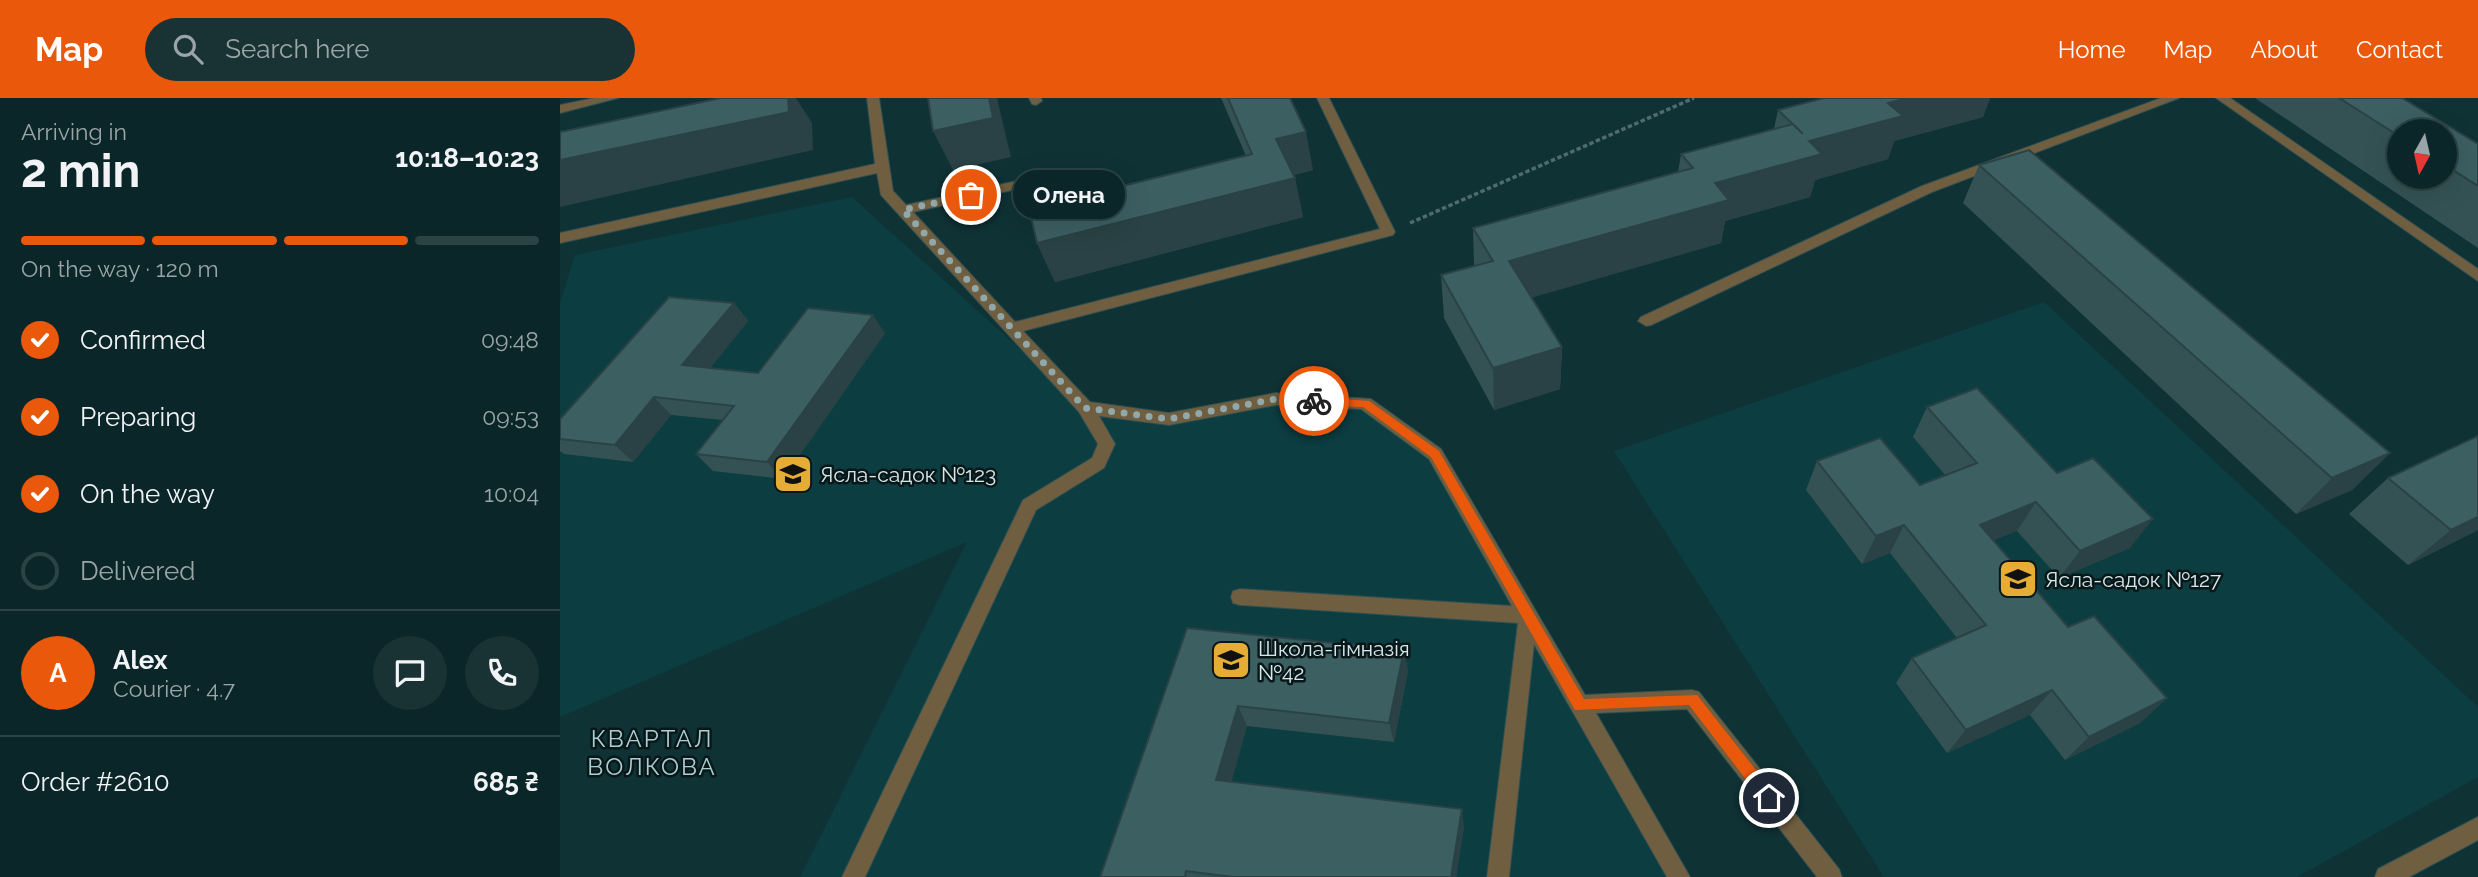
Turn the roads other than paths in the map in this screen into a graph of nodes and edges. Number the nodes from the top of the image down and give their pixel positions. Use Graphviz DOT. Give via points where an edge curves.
graph roads {
  1 [pos="612,98"];
  2 [pos="873,98"];
  3 [pos="1323,98"];
  4 [pos="2173,98"];
  5 [pos="2222,98"];
  6 [pos="560,109"];
  7 [pos="883,167"];
  8 [pos="1040,180"];
  9 [pos="903,210"];
  10 [pos="560,238"];
  11 [pos="2478,275"];
  12 [pos="1646,321"];
  13 [pos="1012,328"];
  14 [pos="1085,408"];
  15 [pos="1240,597"];
  16 [pos="1528,615"];
  17 [pos="1580,705"];
  18 [pos="2478,828"];
  19 [pos="853,877"];
  20 [pos="1498,877"];
  21 [pos="1679,877"];
  22 [pos="1831,877"];
  23 [pos="2386,877"];
  1 -- 6 [label="lane"];
  2 -- 7 [label="lane"];
  3 -- 13 [label="lane" via="1388,232"];
  4 -- 12 [label="lane" via="2028,157 1927,189"];
  5 -- 11 [label="lane"];
  7 -- 9 [label="lane" via="886,192"];
  7 -- 10 [label="lane"];
  8 -- 9 [label="lane"];
  9 -- 13 [label="lane"];
  13 -- 14 [label="lane"];
  14 -- 16 [label="lane" via="1169,419 1276,399 1365,403 1435,454"];
  14 -- 19 [label="lane" via="1107,444 1097,463 1029,505"];
  15 -- 16 [label="lane"];
  16 -- 17 [label="lane"];
  16 -- 20 [label="lane"];
  17 -- 21 [label="lane"];
  17 -- 22 [label="lane" via="1692,699"];
  18 -- 23 [label="lane"];
}
